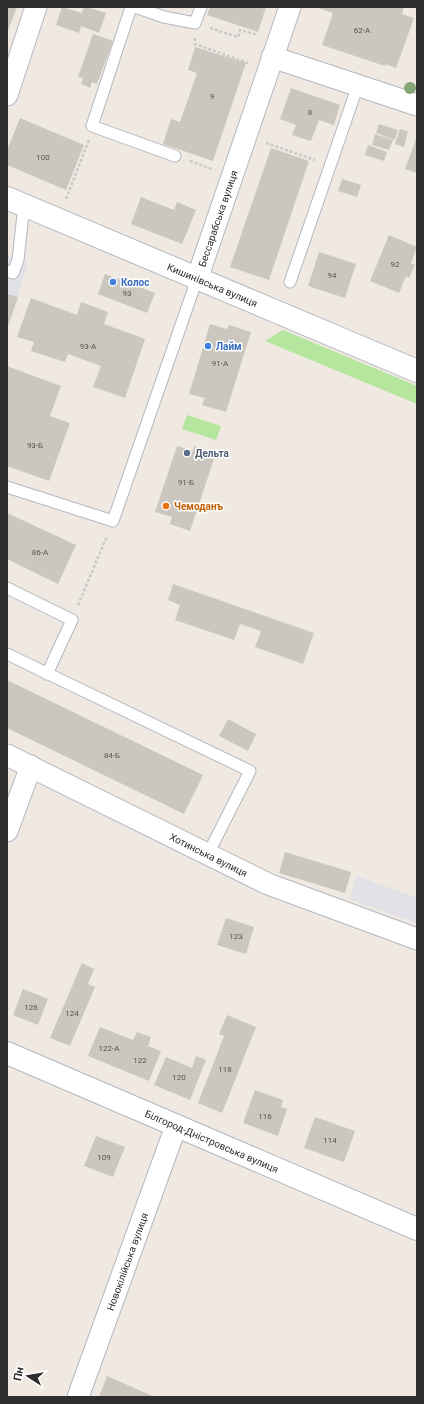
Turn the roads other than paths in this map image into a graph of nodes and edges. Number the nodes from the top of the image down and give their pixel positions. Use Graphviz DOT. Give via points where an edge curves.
graph roads {
  1 [pos="36,7"];
  2 [pos="131,7"];
  3 [pos="135,7"];
  4 [pos="201,7"];
  5 [pos="290,7"];
  6 [pos="272,57"];
  7 [pos="358,86"];
  8 [pos="7,95"];
  9 [pos="417,105"];
  10 [pos="175,156"];
  11 [pos="16,202"];
  12 [pos="7,271"];
  13 [pos="196,279"];
  14 [pos="290,282"];
  15 [pos="417,371"];
  16 [pos="7,487"];
  17 [pos="7,588"];
  18 [pos="7,654"];
  19 [pos="47,674"];
  20 [pos="7,755"];
  21 [pos="31,766"];
  22 [pos="7,831"];
  23 [pos="208,854"];
  24 [pos="417,939"];
  25 [pos="7,1053"];
  26 [pos="176,1126"];
  27 [pos="417,1229"];
  28 [pos="78,1397"];
  1 -- 8 [label="street"];
  2 -- 10 [label="lane" via="92,126"];
  3 -- 4 [label="lane" via="164,17 195,23"];
  5 -- 6 [label="street, Бессарабська вулиця"];
  6 -- 7 [label="street"];
  6 -- 13 [label="street, Бессарабська вулиця"];
  7 -- 9 [label="street"];
  7 -- 14 [label="lane"];
  11 -- 12 [label="lane" via="18,260 13,273"];
  11 -- 13 [label="main road, Кишинівська вулиця"];
  13 -- 15 [label="main road, Кишинівська вулиця"];
  13 -- 16 [label="lane, Бессарабська вулиця" via="113,521"];
  17 -- 19 [label="lane" via="72,620"];
  18 -- 19 [label="lane"];
  19 -- 23 [label="lane" via="250,771"];
  20 -- 21 [label="street, Хотинська вулиця"];
  21 -- 22 [label="street"];
  21 -- 23 [label="street, Хотинська вулиця"];
  23 -- 24 [label="street, Хотинська вулиця" via="268,884"];
  25 -- 26 [label="main road, Білгород-Дністровська вулиця"];
  26 -- 27 [label="main road, Білгород-Дністровська вулиця"];
  26 -- 28 [label="street, Новокілійська вулиця"];
}
